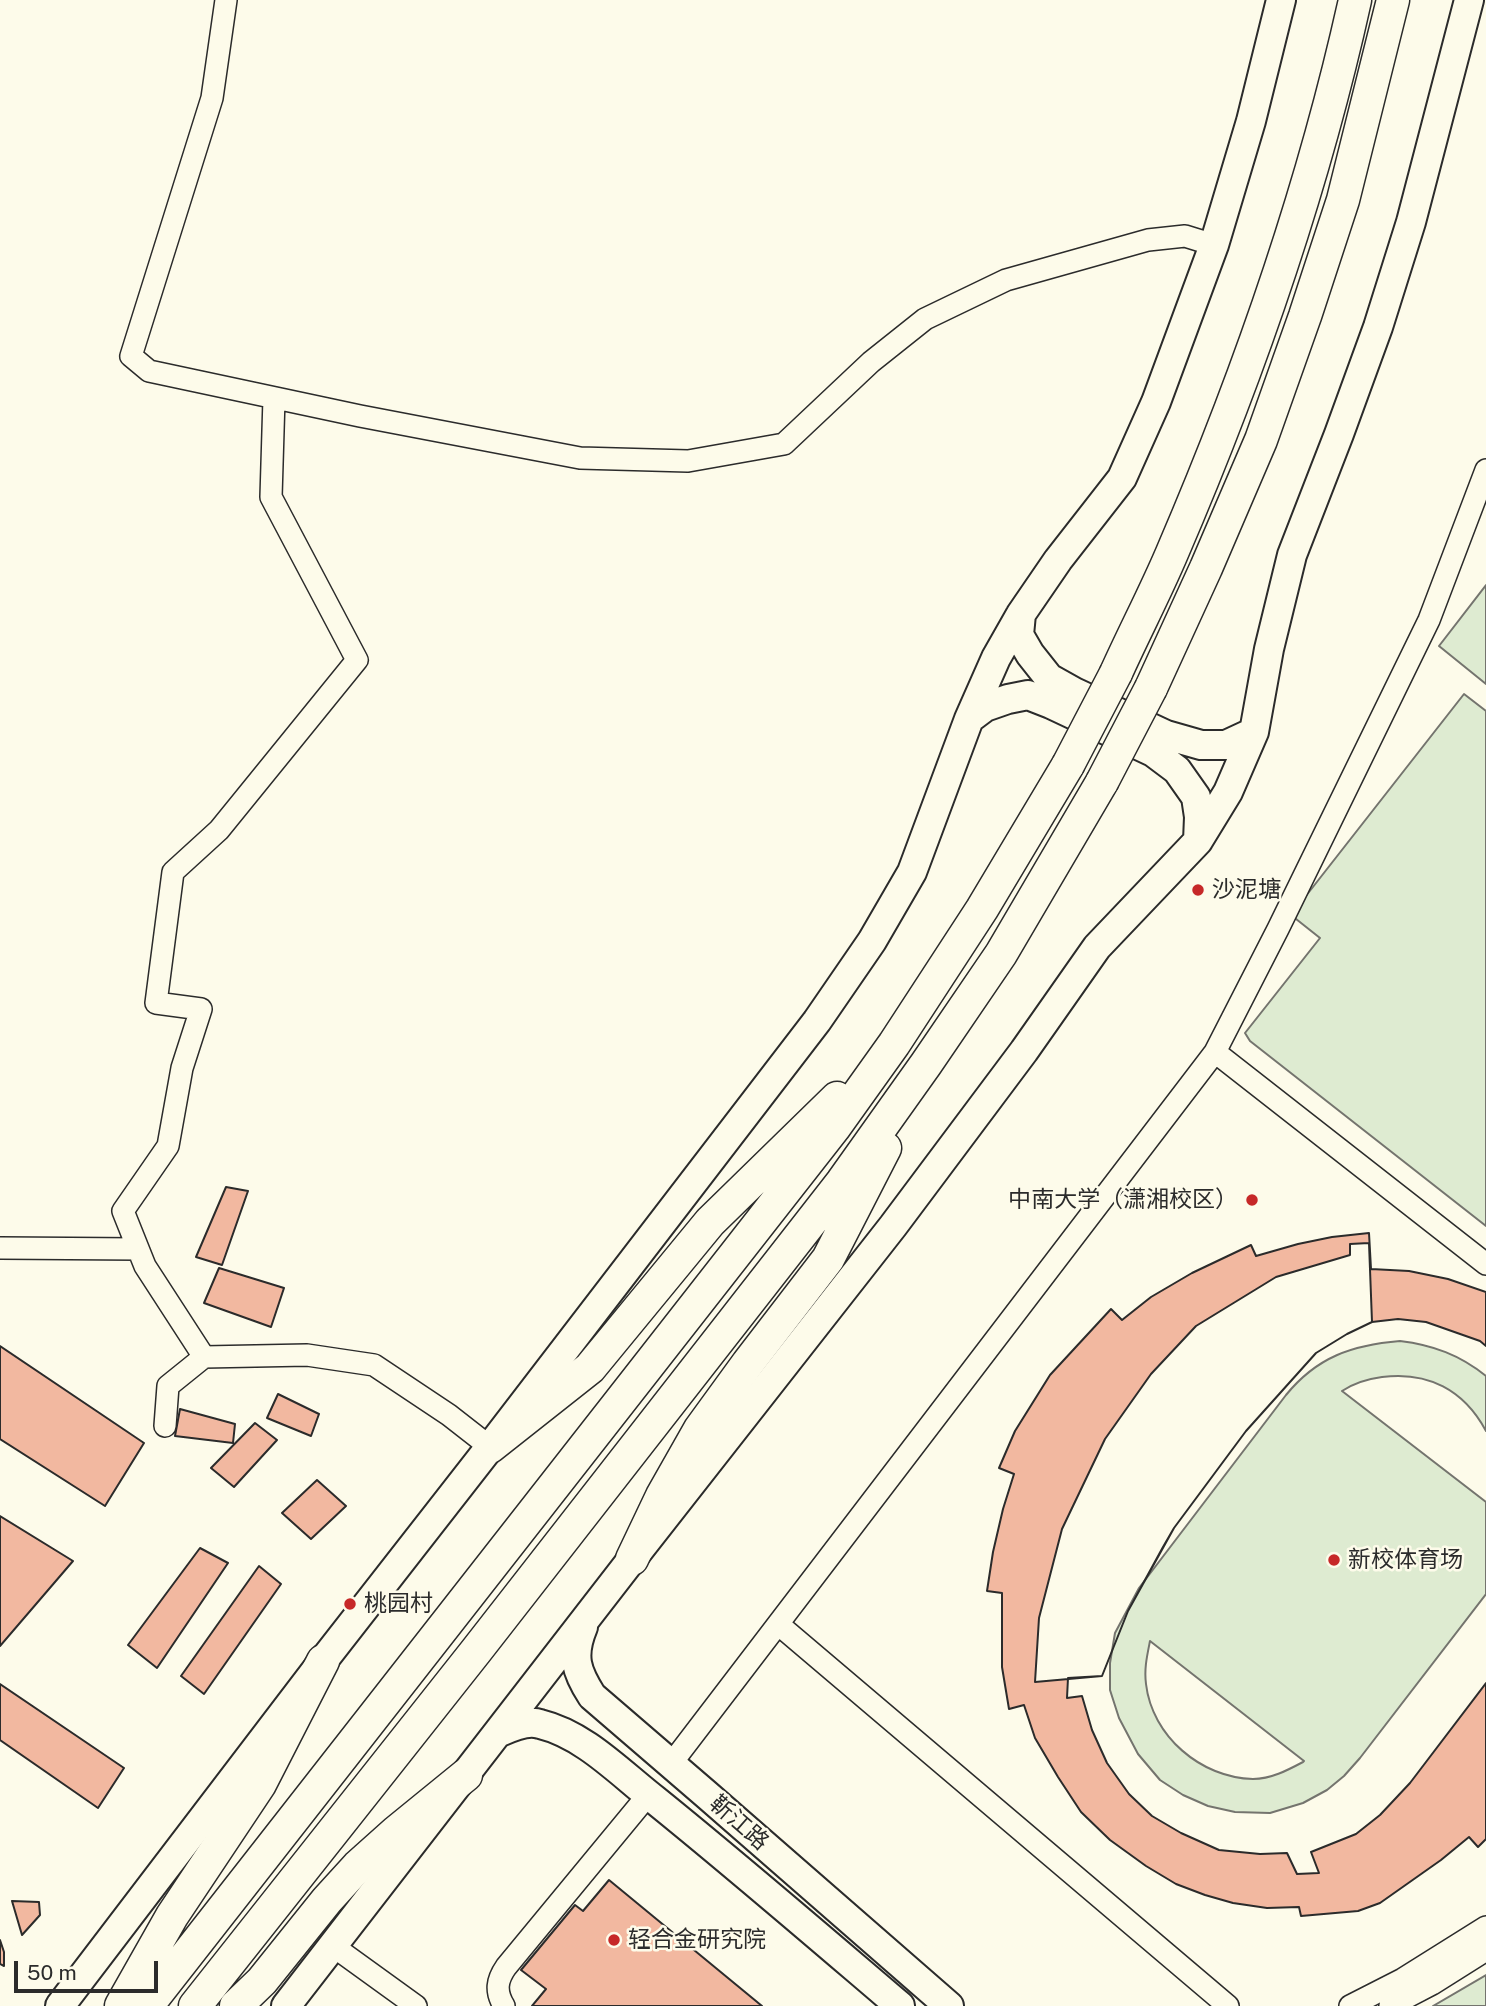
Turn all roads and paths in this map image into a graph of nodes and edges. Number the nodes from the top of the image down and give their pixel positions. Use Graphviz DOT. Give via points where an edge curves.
graph roads {
  1 [pos="226,0"];
  2 [pos="1281,0"];
  3 [pos="1355,0"];
  4 [pos="1393,0"];
  5 [pos="1469,0"];
  6 [pos="1214,245"];
  7 [pos="274,398"];
  8 [pos="1486,470"];
  9 [pos="1021,614"];
  10 [pos="969,719"];
  11 [pos="1254,732"];
  12 [pos="1198,841"];
  13 [pos="894,1044"];
  14 [pos="1215,1052"];
  15 [pos="926,1064"];
  16 [pos="0,1248"];
  17 [pos="138,1249"];
  18 [pos="1486,1264"];
  19 [pos="204,1357"];
  20 [pos="165,1426"];
  21 [pos="490,1447"];
  22 [pos="632,1559"];
  23 [pos="587,1618"];
  24 [pos="778,1624"];
  25 [pos="323,1661"];
  26 [pos="499,1732"];
  27 [pos="671,1764"];
  28 [pos="466,1774"];
  29 [pos="648,1795"];
  30 [pos="1486,1927"];
  31 [pos="333,1946"];
  32 [pos="1486,1950"];
  33 [pos="60,2006"];
  34 [pos="121,2006"];
  35 [pos="147,2006"];
  36 [pos="195,2006"];
  37 [pos="236,2006"];
  38 [pos="286,2006"];
  39 [pos="416,2006"];
  40 [pos="504,2006"];
  41 [pos="900,2006"];
  42 [pos="949,2006"];
  43 [pos="1228,2006"];
  44 [pos="1350,2006"];
  45 [pos="1390,2006"];
  1 -- 7 [label="street" via="212,99 131,356 149,371"];
  2 -- 6 [label="main road"];
  3 -- 13 [label="highway, bridge" via="1268,310 1171,556 1068,765"];
  4 -- 15 [label="highway, bridge" via="1343,200 1305,316 1261,440 1206,568 1102,782 1001,954"];
  5 -- 11 [label="main road" via="1382,314 1292,555"];
  6 -- 7 [label="street" via="1185,236 1148,240 1006,281 925,319 871,362 784,444 688,461 580,458"];
  6 -- 9 [label="main road" via="1156,402 1122,478"];
  7 -- 17 [label="street" via="271,496 357,660 219,830 173,872 156,1003 201,1010 183,1069 168,1146 123,1211"];
  8 -- 14 [label="street" via="1429,620"];
  9 -- 10 [label="main road"];
  9 -- 11 [label="main road" via="1019,635 1030,654 1049,678 1074,692 1166,735 1201,745 1226,745"];
  10 -- 12 [label="main road" via="985,707 1028,695 1153,752 1177,771 1196,797"];
  10 -- 21 [label="main road" via="912,872 872,941 817,1021"];
  11 -- 12 [label="main road" via="1228,792"];
  12 -- 22 [label="main road" via="1097,947 893,1226"];
  13 -- 21 [label="highway" via="710,1222 590,1368"];
  13 -- 35 [label="highway" via="770,1212"];
  14 -- 18 [label="street"];
  14 -- 24 [label="street"];
  15 -- 22 [label="highway" via="828,1259 700,1429"];
  15 -- 36 [label="highway" via="842,1182"];
  16 -- 17 [label="street"];
  17 -- 19 [label="street"];
  19 -- 20 [label="street" via="168,1386"];
  19 -- 21 [label="street" via="307,1354 373,1366"];
  21 -- 25 [label="main road"];
  22 -- 23 [label="main road"];
  23 -- 26 [label="main road"];
  23 -- 27 [label="main road, 靳江路" via="576,1643 582,1681 592,1696"];
  24 -- 27 [label="street"];
  24 -- 43 [label="street"];
  25 -- 33 [label="main road"];
  25 -- 34 [label="highway" via="260,1784 172,1916"];
  26 -- 28 [label="main road"];
  26 -- 29 [label="main road, 靳江路" via="538,1723 566,1734"];
  27 -- 42 [label="main road, 靳江路"];
  28 -- 31 [label="main road"];
  28 -- 37 [label="highway" via="358,1867 262,1982"];
  29 -- 40 [label="street" via="499,1977 499,1998"];
  29 -- 41 [label="main road, 靳江路"];
  30 -- 44 [label="street"];
  31 -- 38 [label="main road"];
  31 -- 39 [label="street"];
  32 -- 45 [label="street"];
}
